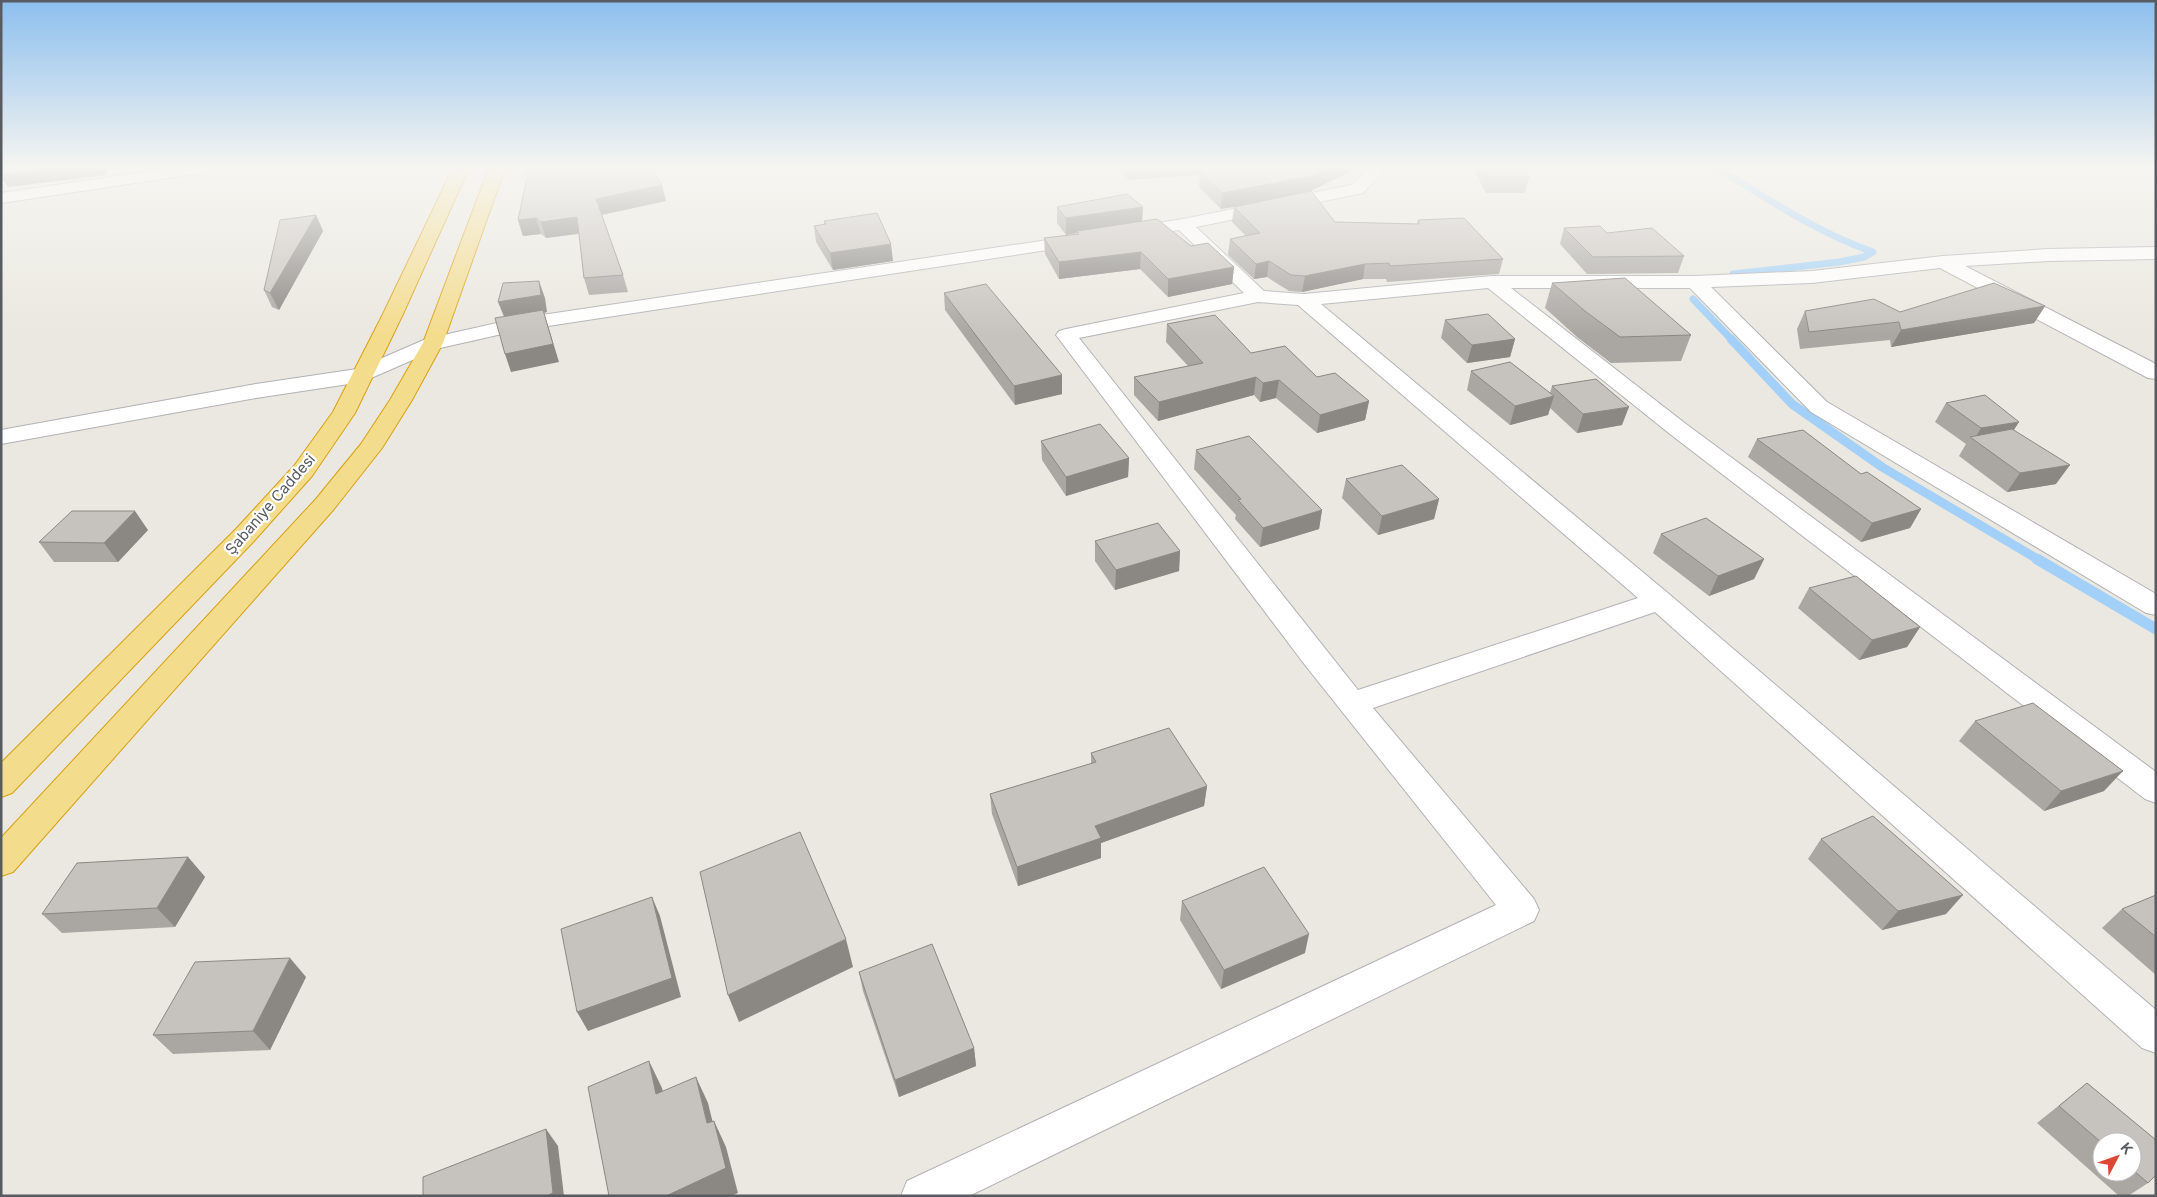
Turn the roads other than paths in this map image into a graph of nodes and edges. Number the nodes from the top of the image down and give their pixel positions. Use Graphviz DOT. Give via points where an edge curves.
graph roads {
  1 [pos="435,224"];
  2 [pos="477,224"];
  3 [pos="1183,224"];
  4 [pos="1114,235"];
  5 [pos="1094,238"];
  6 [pos="2156,253"];
  7 [pos="1943,262"];
  8 [pos="1492,282"];
  9 [pos="1695,282"];
  10 [pos="1258,296"];
  11 [pos="1304,300"];
  12 [pos="433,343"];
  13 [pos="2156,372"];
  14 [pos="362,376"];
  15 [pos="1,437"];
  16 [pos="1659,601"];
  17 [pos="2156,606"];
  18 [pos="1353,703"];
  19 [pos="1,784"];
  20 [pos="2156,790"];
  21 [pos="1,862"];
  22 [pos="2156,1035"];
  23 [pos="922,1196"];
  1 -- 14 [label="highway, Şabaniye Caddesi"];
  2 -- 12 [label="highway"];
  3 -- 4 [label="street"];
  3 -- 10 [label="street"];
  5 -- 12 [label="street" via="515,325"];
  6 -- 7 [label="street" via="2048,255"];
  7 -- 9 [label="street" via="1812,277"];
  7 -- 13 [label="street"];
  8 -- 9 [label="street"];
  8 -- 11 [label="street"];
  8 -- 20 [label="street" via="1678,429"];
  9 -- 17 [label="street" via="1819,407"];
  10 -- 11 [label="street"];
  10 -- 18 [label="street" via="1066,335"];
  11 -- 16 [label="street"];
  12 -- 14 [label="street"];
  12 -- 21 [label="highway" via="370,448 325,504"];
  14 -- 15 [label="street" via="256,391"];
  14 -- 19 [label="highway, Şabaniye Caddesi" via="344,413 296,478 245,535"];
  16 -- 18 [label="street"];
  16 -- 22 [label="street"];
  18 -- 23 [label="street" via="1521,910"];
}
